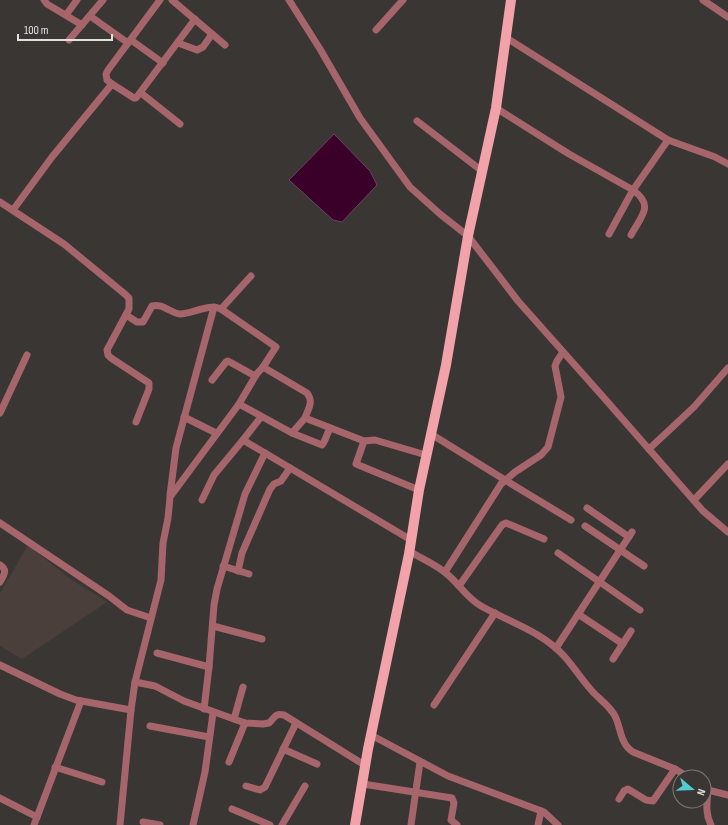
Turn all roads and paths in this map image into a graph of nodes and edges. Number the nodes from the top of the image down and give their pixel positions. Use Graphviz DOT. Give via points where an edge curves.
graph roads {
  1 [pos="44,0"];
  2 [pos="77,0"];
  3 [pos="103,0"];
  4 [pos="160,0"];
  5 [pos="172,0"];
  6 [pos="289,0"];
  7 [pos="403,0"];
  8 [pos="511,0"];
  9 [pos="703,0"];
  10 [pos="66,15"];
  11 [pos="90,16"];
  12 [pos="728,17"];
  13 [pos="194,19"];
  14 [pos="82,25"];
  15 [pos="376,30"];
  16 [pos="212,34"];
  17 [pos="505,37"];
  18 [pos="69,40"];
  19 [pos="130,42"];
  20 [pos="178,43"];
  21 [pos="225,45"];
  22 [pos="163,63"];
  23 [pos="112,84"];
  24 [pos="141,93"];
  25 [pos="496,108"];
  26 [pos="417,121"];
  27 [pos="180,124"];
  28 [pos="668,140"];
  29 [pos="728,164"];
  30 [pos="482,171"];
  31 [pos="633,190"];
  32 [pos="0,202"];
  33 [pos="13,210"];
  34 [pos="609,234"];
  35 [pos="631,235"];
  36 [pos="468,236"];
  37 [pos="251,276"];
  38 [pos="218,308"];
  39 [pos="126,316"];
  40 [pos="563,352"];
  41 [pos="27,355"];
  42 [pos="263,367"];
  43 [pos="728,368"];
  44 [pos="256,375"];
  45 [pos="212,380"];
  46 [pos="239,404"];
  47 [pos="0,413"];
  48 [pos="184,417"];
  49 [pos="261,417"];
  50 [pos="304,418"];
  51 [pos="136,422"];
  52 [pos="330,428"];
  53 [pos="216,433"];
  54 [pos="292,433"];
  55 [pos="431,434"];
  56 [pos="243,440"];
  57 [pos="364,441"];
  58 [pos="650,449"];
  59 [pos="265,453"];
  60 [pos="426,455"];
  61 [pos="728,464"];
  62 [pos="290,468"];
  63 [pos="505,480"];
  64 [pos="419,490"];
  65 [pos="170,497"];
  66 [pos="202,500"];
  67 [pos="694,500"];
  68 [pos="587,508"];
  69 [pos="571,520"];
  70 [pos="0,524"];
  71 [pos="585,526"];
  72 [pos="728,532"];
  73 [pos="544,539"];
  74 [pos="411,540"];
  75 [pos="620,550"];
  76 [pos="410,551"];
  77 [pos="558,553"];
  78 [pos="0,565"];
  79 [pos="223,566"];
  80 [pos="644,566"];
  81 [pos="238,571"];
  82 [pos="445,572"];
  83 [pos="249,574"];
  84 [pos="0,582"];
  85 [pos="599,582"];
  86 [pos="458,586"];
  87 [pos="640,610"];
  88 [pos="495,613"];
  89 [pos="578,614"];
  90 [pos="151,618"];
  91 [pos="213,626"];
  92 [pos="631,631"];
  93 [pos="262,639"];
  94 [pos="623,644"];
  95 [pos="556,648"];
  96 [pos="157,653"];
  97 [pos="613,659"];
  98 [pos="0,664"];
  99 [pos="210,667"];
  100 [pos="135,682"];
  101 [pos="243,687"];
  102 [pos="81,701"];
  103 [pos="434,706"];
  104 [pos="204,709"];
  105 [pos="130,710"];
  106 [pos="213,713"];
  107 [pos="234,719"];
  108 [pos="245,723"];
  109 [pos="296,723"];
  110 [pos="150,726"];
  111 [pos="372,734"];
  112 [pos="210,737"];
  113 [pos="283,749"];
  114 [pos="229,762"];
  115 [pos="420,762"];
  116 [pos="317,764"];
  117 [pos="366,766"];
  118 [pos="55,767"];
  119 [pos="675,769"];
  120 [pos="672,773"];
  121 [pos="102,782"];
  122 [pos="362,784"];
  123 [pos="246,786"];
  124 [pos="305,786"];
  125 [pos="712,790"];
  126 [pos="416,792"];
  127 [pos="728,795"];
  128 [pos="0,798"];
  129 [pos="619,799"];
  130 [pos="232,809"];
  131 [pos="706,809"];
  132 [pos="541,811"];
  133 [pos="37,817"];
  134 [pos="143,822"];
  135 [pos="451,822"];
  136 [pos="34,825"];
  137 [pos="120,825"];
  138 [pos="160,825"];
  139 [pos="193,825"];
  140 [pos="270,825"];
  141 [pos="282,825"];
  142 [pos="355,825"];
  143 [pos="411,825"];
  144 [pos="457,825"];
  145 [pos="538,825"];
  146 [pos="558,825"];
  147 [pos="711,825"];
  1 -- 10 [label="street"];
  2 -- 10 [label="street"];
  3 -- 11 [label="street"];
  4 -- 19 [label="street"];
  5 -- 13 [label="street"];
  6 -- 36 [label="street" via="360,118 410,187"];
  7 -- 15 [label="street"];
  8 -- 17 [label="main road"];
  9 -- 12 [label="street"];
  10 -- 14 [label="street"];
  11 -- 14 [label="street"];
  11 -- 19 [label="street"];
  13 -- 16 [label="street"];
  13 -- 20 [label="street"];
  14 -- 18 [label="street"];
  16 -- 20 [label="street" via="198,50"];
  16 -- 21 [label="street"];
  17 -- 25 [label="main road"];
  17 -- 28 [label="street"];
  19 -- 22 [label="street"];
  19 -- 23 [label="street" via="106,74 107,80"];
  20 -- 22 [label="street"];
  22 -- 24 [label="street"];
  23 -- 24 [label="street" via="134,98"];
  23 -- 33 [label="street" via="52,157"];
  24 -- 27 [label="street"];
  25 -- 30 [label="main road"];
  25 -- 31 [label="street"];
  26 -- 30 [label="street"];
  28 -- 29 [label="street"];
  28 -- 31 [label="street"];
  30 -- 36 [label="main road"];
  31 -- 34 [label="street"];
  31 -- 35 [label="street" via="644,199 645,207"];
  32 -- 33 [label="street"];
  33 -- 39 [label="street" via="64,244 126,295 130,304"];
  36 -- 40 [label="street" via="518,301"];
  36 -- 55 [label="main road" via="446,365"];
  37 -- 38 [label="street"];
  38 -- 39 [label="street" via="179,314 156,305 152,306 145,320 140,323"];
  38 -- 42 [label="street" via="276,347"];
  38 -- 48 [label="street"];
  39 -- 51 [label="street" via="107,353 149,383"];
  40 -- 58 [label="street"];
  40 -- 63 [label="street" via="555,366 561,397 548,447 541,455"];
  41 -- 47 [label="street"];
  42 -- 44 [label="street"];
  42 -- 50 [label="street" via="307,393 311,401"];
  43 -- 58 [label="street" via="694,407"];
  44 -- 45 [label="street" via="228,361"];
  44 -- 46 [label="street"];
  46 -- 49 [label="street"];
  46 -- 53 [label="street"];
  48 -- 53 [label="street"];
  48 -- 65 [label="street" via="176,448"];
  49 -- 54 [label="street"];
  49 -- 56 [label="street"];
  50 -- 52 [label="street"];
  50 -- 54 [label="street"];
  52 -- 54 [label="street" via="322,445"];
  52 -- 57 [label="street"];
  53 -- 65 [label="street"];
  55 -- 60 [label="main road"];
  55 -- 63 [label="street"];
  56 -- 59 [label="street"];
  56 -- 66 [label="street" via="214,475"];
  57 -- 60 [label="street" via="375,440"];
  57 -- 64 [label="street" via="356,464"];
  58 -- 67 [label="street"];
  59 -- 62 [label="street"];
  59 -- 79 [label="street" via="245,494"];
  60 -- 64 [label="main road"];
  61 -- 67 [label="street"];
  62 -- 74 [label="street"];
  62 -- 81 [label="street" via="281,481 274,484 270,490 242,553"];
  63 -- 69 [label="street"];
  63 -- 82 [label="street"];
  64 -- 74 [label="main road"];
  65 -- 90 [label="street" via="163,544 162,573"];
  67 -- 72 [label="street"];
  68 -- 75 [label="street" via="630,534"];
  70 -- 90 [label="street" via="127,610"];
  71 -- 75 [label="street"];
  73 -- 86 [label="street" via="511,525 502,525"];
  74 -- 76 [label="main road"];
  75 -- 80 [label="street"];
  75 -- 85 [label="street"];
  76 -- 82 [label="street"];
  76 -- 111 [label="main road"];
  77 -- 85 [label="street"];
  78 -- 84 [label="street" via="5,574"];
  79 -- 81 [label="street"];
  79 -- 91 [label="street" via="215,598"];
  81 -- 83 [label="street"];
  82 -- 86 [label="street"];
  85 -- 87 [label="street"];
  85 -- 89 [label="street"];
  86 -- 88 [label="street" via="472,600"];
  88 -- 95 [label="street" via="532,631"];
  88 -- 103 [label="street"];
  89 -- 94 [label="street"];
  89 -- 95 [label="street"];
  90 -- 100 [label="street"];
  91 -- 93 [label="street"];
  91 -- 99 [label="street"];
  92 -- 94 [label="street"];
  94 -- 97 [label="street"];
  95 -- 119 [label="street" via="592,691 612,710 628,749"];
  96 -- 99 [label="street"];
  98 -- 102 [label="street" via="60,694"];
  99 -- 104 [label="street"];
  100 -- 104 [label="street" via="155,686"];
  100 -- 105 [label="street"];
  101 -- 107 [label="street"];
  102 -- 105 [label="street"];
  102 -- 118 [label="street"];
  104 -- 106 [label="street"];
  105 -- 137 [label="street"];
  106 -- 107 [label="street"];
  106 -- 112 [label="street"];
  107 -- 108 [label="street"];
  108 -- 109 [label="street" via="269,723 279,714"];
  108 -- 114 [label="street"];
  109 -- 113 [label="street"];
  109 -- 117 [label="street"];
  110 -- 112 [label="street"];
  111 -- 115 [label="street"];
  111 -- 117 [label="main road"];
  112 -- 139 [label="street"];
  113 -- 116 [label="street"];
  113 -- 123 [label="street" via="263,790"];
  115 -- 126 [label="street"];
  115 -- 132 [label="street" via="448,776"];
  117 -- 122 [label="main road"];
  118 -- 121 [label="street"];
  118 -- 133 [label="street"];
  120 -- 129 [label="street" via="653,801 646,800 628,789"];
  122 -- 126 [label="street"];
  122 -- 142 [label="main road"];
  124 -- 141 [label="street"];
  125 -- 127 [label="street"];
  126 -- 135 [label="street" via="452,798 454,803"];
  126 -- 143 [label="street"];
  128 -- 133 [label="street"];
  130 -- 140 [label="street"];
  131 -- 147 [label="street"];
  132 -- 145 [label="street"];
  132 -- 146 [label="street"];
  133 -- 136 [label="street"];
  134 -- 138 [label="street"];
  135 -- 144 [label="street"];
}
